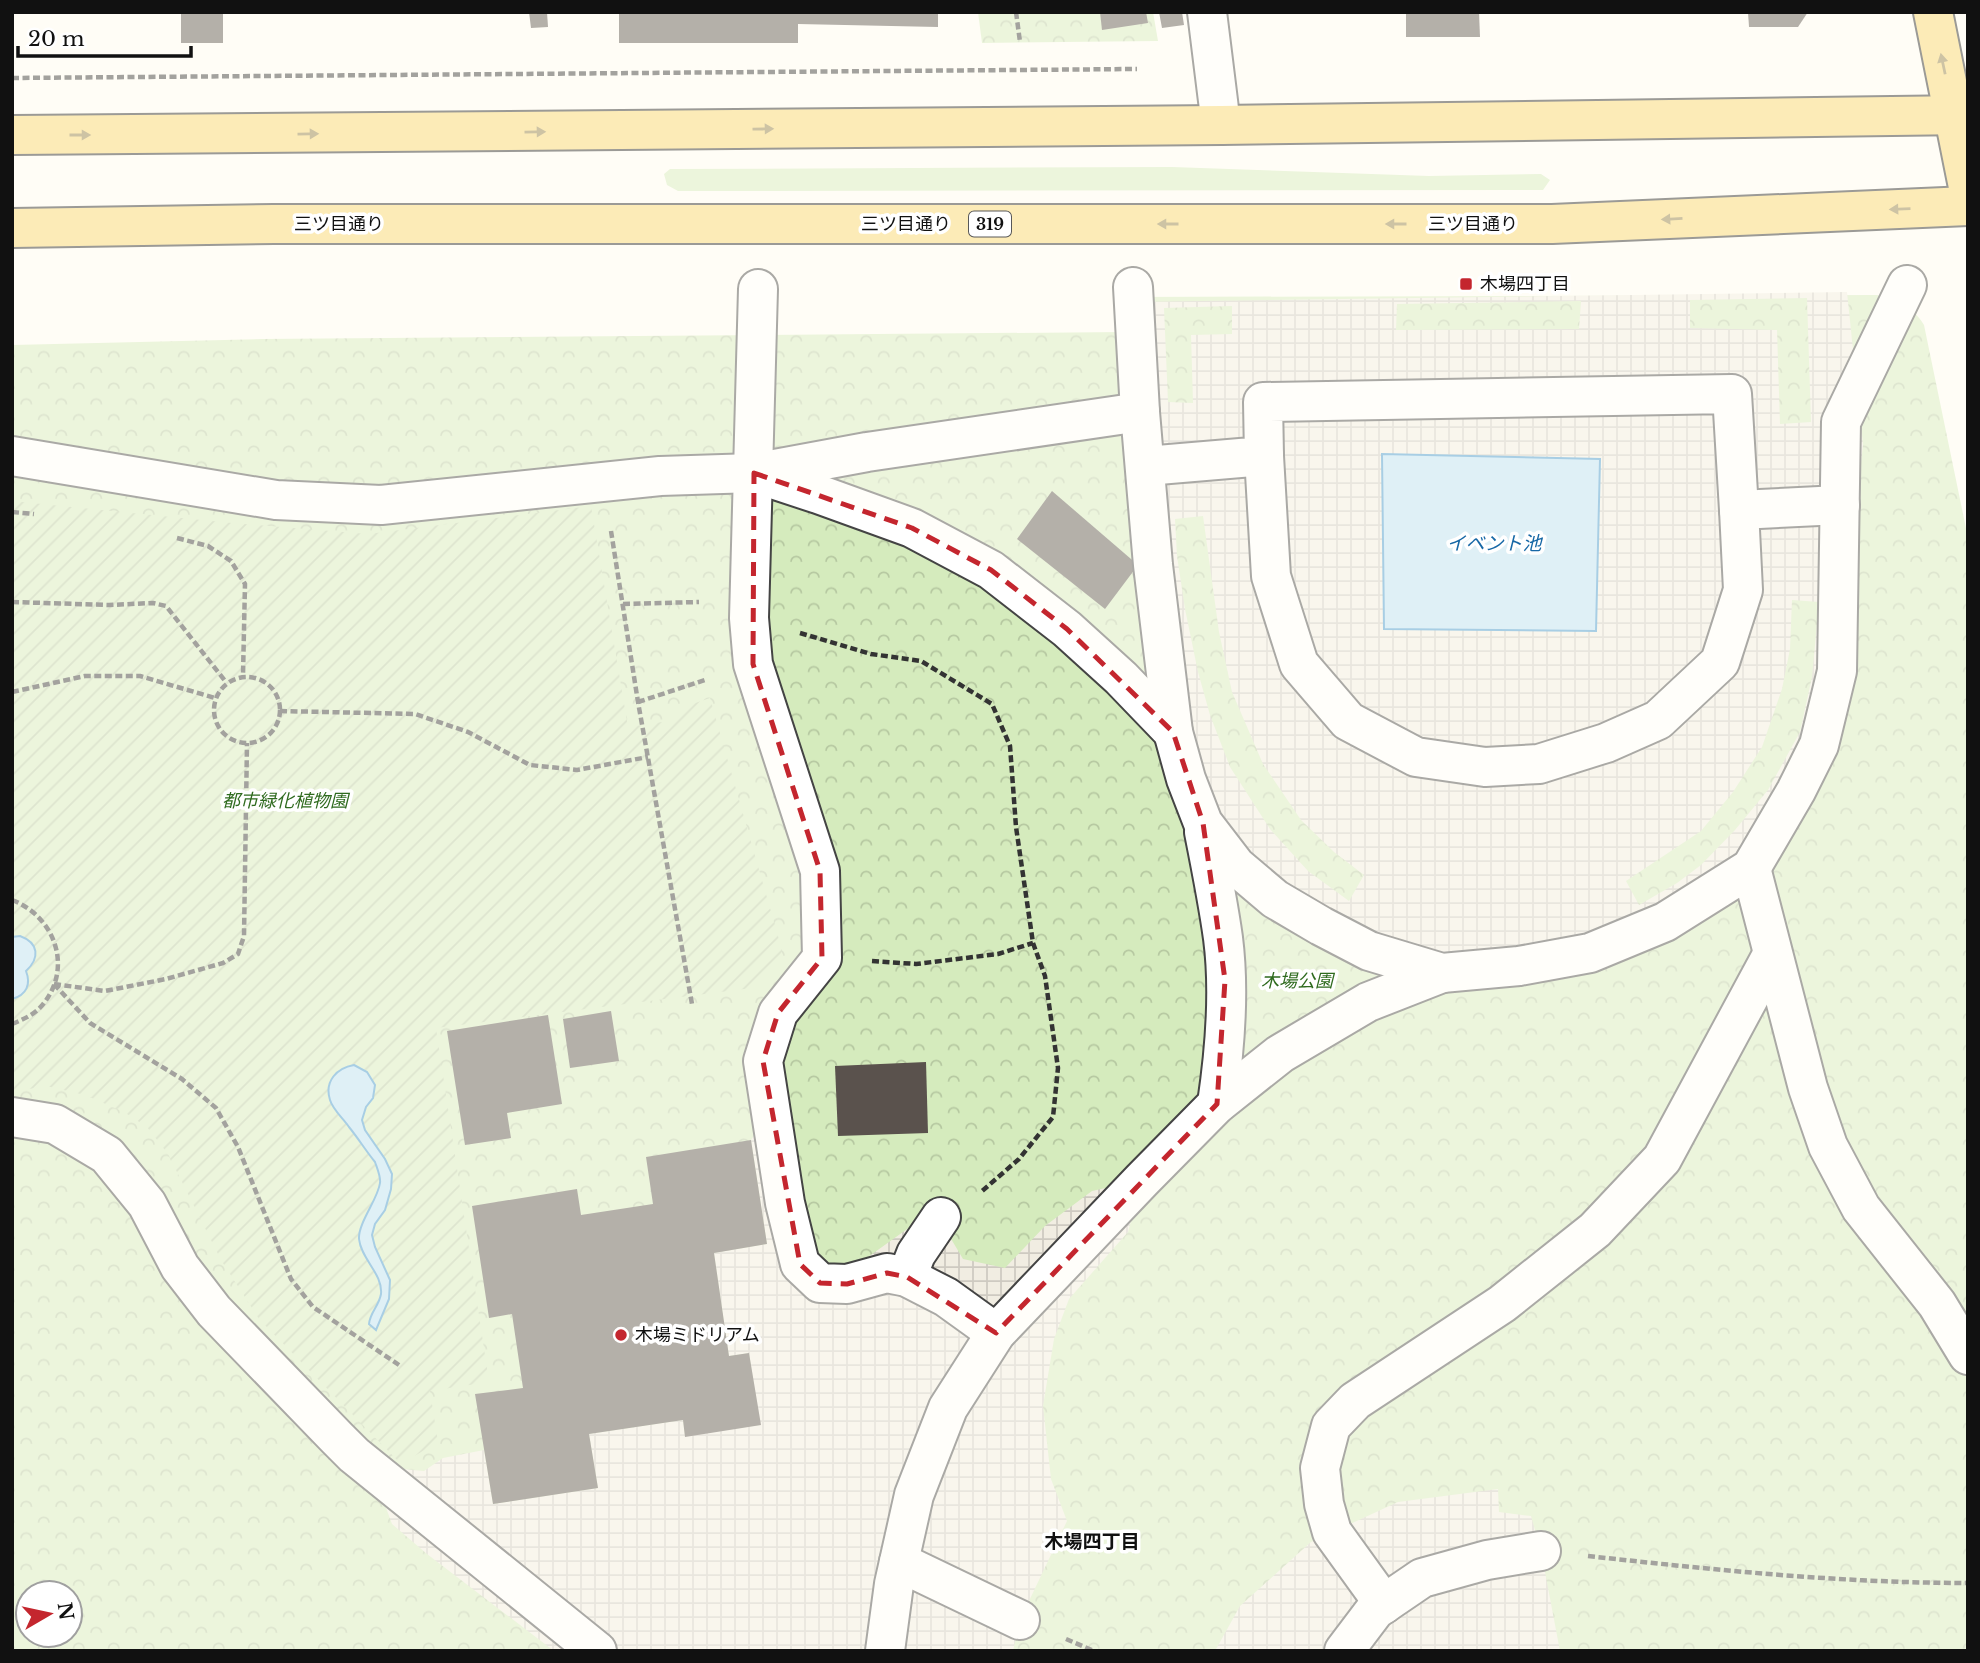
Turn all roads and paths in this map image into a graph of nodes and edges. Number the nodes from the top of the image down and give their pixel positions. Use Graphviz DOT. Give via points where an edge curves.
graph roads {
  1 [pos="1016,12"];
  2 [pos="1207,12"];
  3 [pos="1933,12"];
  4 [pos="1020,42"];
  5 [pos="1137,68"];
  6 [pos="12,78"];
  7 [pos="1961,115"];
  8 [pos="1221,125"];
  9 [pos="12,135"];
  10 [pos="1968,187"];
  11 [pos="1968,206"];
  12 [pos="12,228"];
  13 [pos="1907,285"];
  14 [pos="1133,287"];
  15 [pos="758,289"];
  16 [pos="1140,412"];
  17 [pos="12,456"];
  18 [pos="1264,456"];
  19 [pos="1146,466"];
  20 [pos="754,473"];
  21 [pos="603,482"];
  22 [pos="1840,505"];
  23 [pos="1739,510"];
  24 [pos="12,512"];
  25 [pos="40,515"];
  26 [pos="172,537"];
  27 [pos="12,602"];
  28 [pos="623,604"];
  29 [pos="749,609"];
  30 [pos="752,664"];
  31 [pos="243,676"];
  32 [pos="226,682"];
  33 [pos="12,692"];
  34 [pos="215,698"];
  35 [pos="638,702"];
  36 [pos="280,711"];
  37 [pos="1173,732"];
  38 [pos="247,743"];
  39 [pos="648,757"];
  40 [pos="1203,823"];
  41 [pos="1751,868"];
  42 [pos="12,900"];
  43 [pos="1033,943"];
  44 [pos="1772,955"];
  45 [pos="822,958"];
  46 [pos="1442,973"];
  47 [pos="54,984"];
  48 [pos="692,1004"];
  49 [pos="12,1024"];
  50 [pos="1217,1104"];
  51 [pos="12,1117"];
  52 [pos="941,1217"];
  53 [pos="907,1276"];
  54 [pos="996,1333"];
  55 [pos="1968,1356"];
  56 [pos="399,1365"];
  57 [pos="1541,1551"];
  58 [pos="899,1562"];
  59 [pos="1968,1583"];
  60 [pos="1384,1604"];
  61 [pos="1020,1620"];
  62 [pos="597,1651"];
  63 [pos="885,1651"];
  64 [pos="1344,1651"];
  1 -- 4 [label="path"];
  2 -- 8 [label="street"];
  7 -- 3 [label="main road, one-way"];
  5 -- 6 [label="path"];
  7 -- 8 [label="main road"];
  7 -- 10 [label="main road"];
  9 -- 8 [label="main road, one-way"];
  11 -- 12 [label="main road, 三ツ目通り / 319, one-way" via="1552,224"];
  13 -- 22 [label="street" via="1842,422"];
  14 -- 16 [label="street"];
  15 -- 20 [label="street"];
  16 -- 19 [label="street"];
  16 -- 20 [label="street"];
  17 -- 21 [label="street" via="276,500 380,505"];
  18 -- 19 [label="street"];
  18 -- 23 [label="street" via="1263,402 1732,394"];
  18 -- 23 [label="street" via="1271,576 1299,664 1348,721 1416,757 1485,767 1539,764 1606,743 1658,720 1720,662 1743,590"];
  19 -- 37 [label="street"];
  20 -- 21 [label="street"];
  20 -- 29 [label="street"];
  20 -- 37 [label="street" via="912,528 991,570 1067,629"];
  21 -- 28 [label="path"];
  22 -- 23 [label="street"];
  22 -- 41 [label="street" via="1837,671 1819,745"];
  24 -- 25 [label="path"];
  26 -- 31 [label="path" via="208,545 231,561 244,584"];
  27 -- 32 [label="path" via="166,606"];
  28 -- 29 [label="path"];
  28 -- 35 [label="path"];
  29 -- 30 [label="street"];
  29 -- 43 [label="path" via="871,654 921,661 992,704 1010,746"];
  30 -- 35 [label="path"];
  30 -- 45 [label="street" via="820,871"];
  31 -- 32 [label="path"];
  31 -- 36 [label="path" via="257,677 269,685 278,697"];
  32 -- 34 [label="path"];
  33 -- 34 [label="path" via="85,676 140,676"];
  34 -- 38 [label="path" via="213,711 223,735"];
  35 -- 39 [label="path"];
  36 -- 38 [label="path" via="270,734"];
  36 -- 39 [label="path" via="415,714 468,732 530,765 577,770"];
  37 -- 40 [label="street"];
  38 -- 47 [label="path" via="244,936 238,954 223,963 166,979 105,991"];
  39 -- 48 [label="path"];
  40 -- 46 [label="street" via="1236,866 1275,899 1369,951"];
  40 -- 50 [label="street" via="1226,980"];
  41 -- 44 [label="street"];
  41 -- 46 [label="street" via="1665,922 1590,953"];
  42 -- 47 [label="path" via="47,925 59,964"];
  43 -- 45 [label="path" via="998,954 916,964"];
  43 -- 52 [label="path" via="1045,976 1058,1068 1053,1117 1019,1159 975,1198"];
  44 -- 55 [label="street" via="1828,1146 1861,1208 1937,1304"];
  44 -- 60 [label="street" via="1662,1159 1595,1230 1503,1304 1355,1401 1331,1426 1320,1468 1332,1532"];
  45 -- 53 [label="street" via="778,1013 763,1061 785,1203 800,1264 820,1283 847,1284 887,1273"];
  46 -- 50 [label="street" via="1368,1002 1280,1054"];
  47 -- 49 [label="path" via="44,1003"];
  47 -- 56 [label="path" via="90,1023 182,1079 216,1108 238,1147 291,1279 313,1307"];
  50 -- 54 [label="street"];
  51 -- 62 [label="street" via="55,1124 107,1154 147,1204 180,1267 214,1311 337,1438"];
  52 -- 53 [label="street"];
  53 -- 54 [label="street"];
  54 -- 58 [label="street" via="948,1408 914,1494"];
  57 -- 59 [label="path" via="1783,1576"];
  57 -- 60 [label="street" via="1422,1578"];
  58 -- 61 [label="street"];
  58 -- 63 [label="street"];
  60 -- 64 [label="street"];
}
